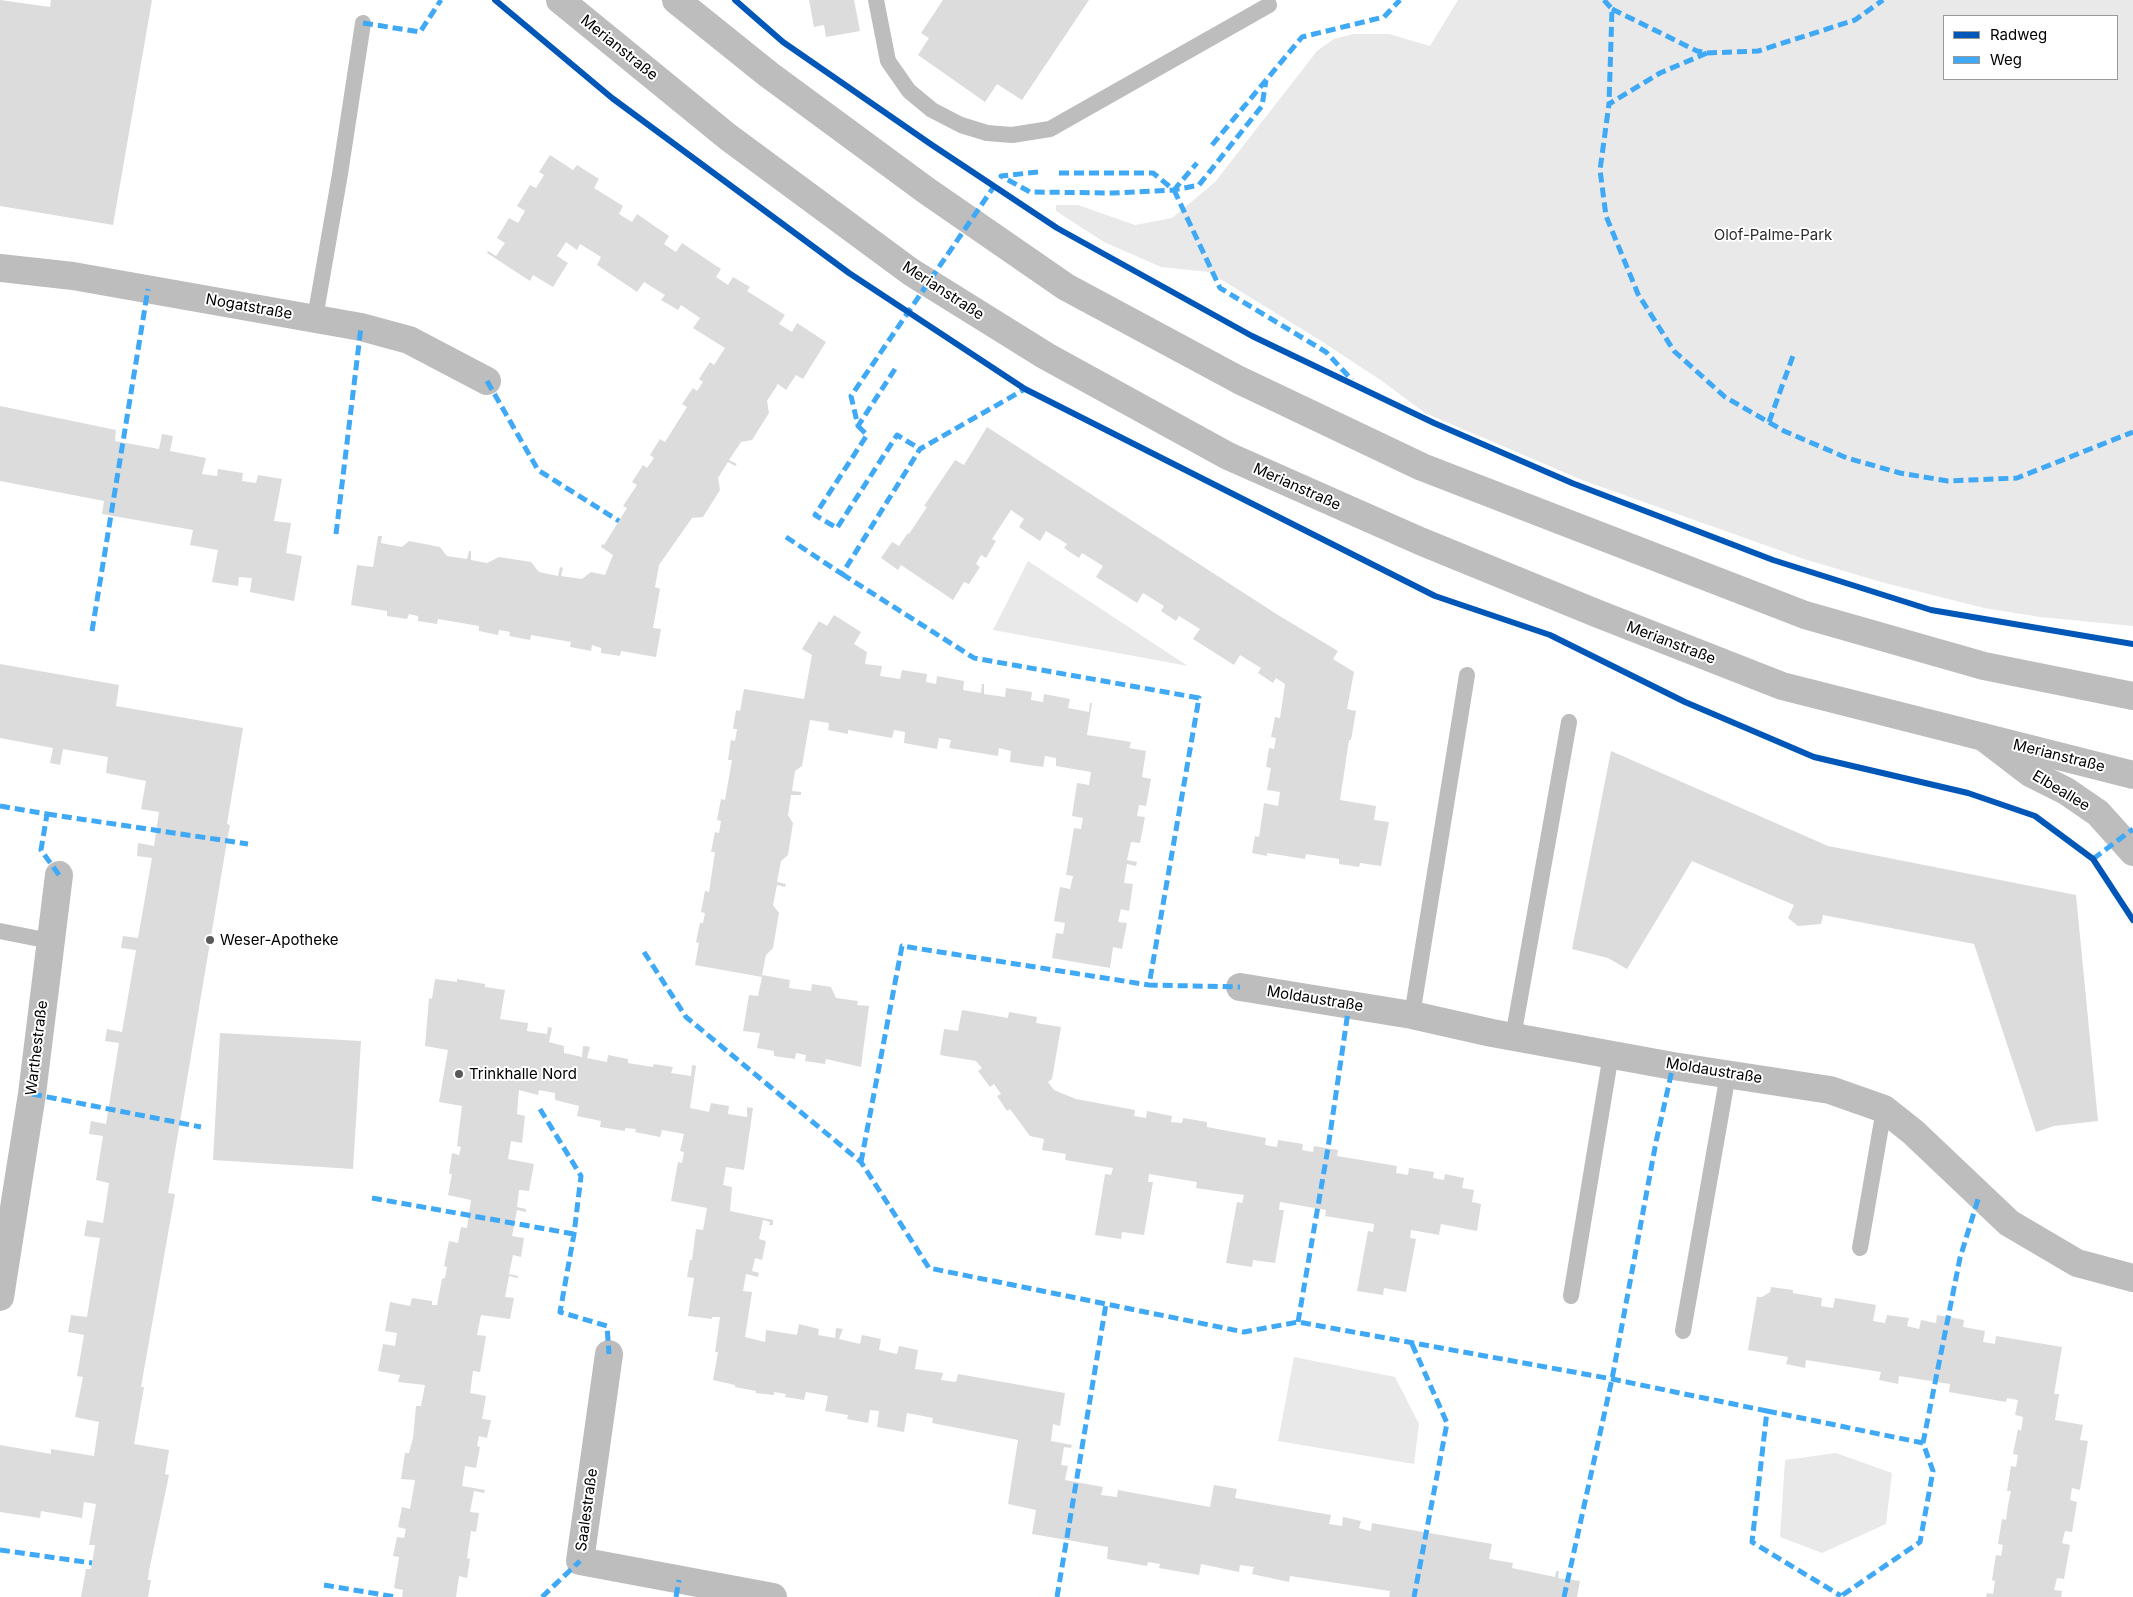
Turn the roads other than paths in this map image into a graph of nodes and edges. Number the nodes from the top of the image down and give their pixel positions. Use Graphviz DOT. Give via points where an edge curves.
graph roads {
  1 [pos="560,0"];
  2 [pos="676,0"];
  3 [pos="876,0"];
  4 [pos="1269,5"];
  5 [pos="363,23"];
  6 [pos="0,268"];
  7 [pos="315,318"];
  8 [pos="487,381"];
  9 [pos="1467,675"];
  10 [pos="2133,696"];
  11 [pos="1569,722"];
  12 [pos="1983,737"];
  13 [pos="2133,775"];
  14 [pos="2133,852"];
  15 [pos="58,876"];
  16 [pos="0,931"];
  17 [pos="50,941"];
  18 [pos="1240,987"];
  19 [pos="1412,1015"];
  20 [pos="1513,1037"];
  21 [pos="1611,1054"];
  22 [pos="1728,1074"];
  23 [pos="1884,1109"];
  24 [pos="6,1218"];
  25 [pos="1860,1248"];
  26 [pos="2133,1278"];
  27 [pos="1571,1296"];
  28 [pos="0,1297"];
  29 [pos="1683,1331"];
  30 [pos="609,1354"];
  31 [pos="773,1597"];
  1 -- 12 [label="main road, Merianstraße" via="728,137 911,272 1046,356 1228,456 1439,549 1782,686"];
  2 -- 10 [label="main road" via="768,74 911,180 1066,287 1239,380 1422,467 1805,615 1984,666"];
  3 -- 4 [label="lane" via="888,61 909,91 932,110 961,125 988,133 1012,135 1050,128"];
  5 -- 7 [label="lane"];
  6 -- 7 [label="main road, Nogatstraße" via="73,276"];
  7 -- 8 [label="main road, Nogatstraße" via="409,340"];
  9 -- 19 [label="lane"];
  11 -- 20 [label="lane"];
  12 -- 13 [label="main road, Merianstraße"];
  12 -- 14 [label="main road, Elbeallee" via="2030,773 2066,791 2098,813"];
  15 -- 17 [label="main road, Warthestraße"];
  16 -- 17 [label="lane"];
  17 -- 24 [label="main road, Warthestraße" via="32,1094"];
  18 -- 19 [label="main road, Moldaustraße"];
  19 -- 20 [label="main road, Moldaustraße"];
  20 -- 21 [label="main road, Moldaustraße"];
  21 -- 22 [label="main road, Moldaustraße"];
  21 -- 27 [label="lane"];
  22 -- 23 [label="main road, Moldaustraße" via="1830,1090"];
  22 -- 29 [label="lane"];
  23 -- 25 [label="lane"];
  23 -- 26 [label="main road, Moldaustraße" via="1913,1132 2009,1223 2077,1263"];
  24 -- 28 [label="main road, Warthestraße"];
  30 -- 31 [label="main road, Saalestraße" via="580,1561"];
}
